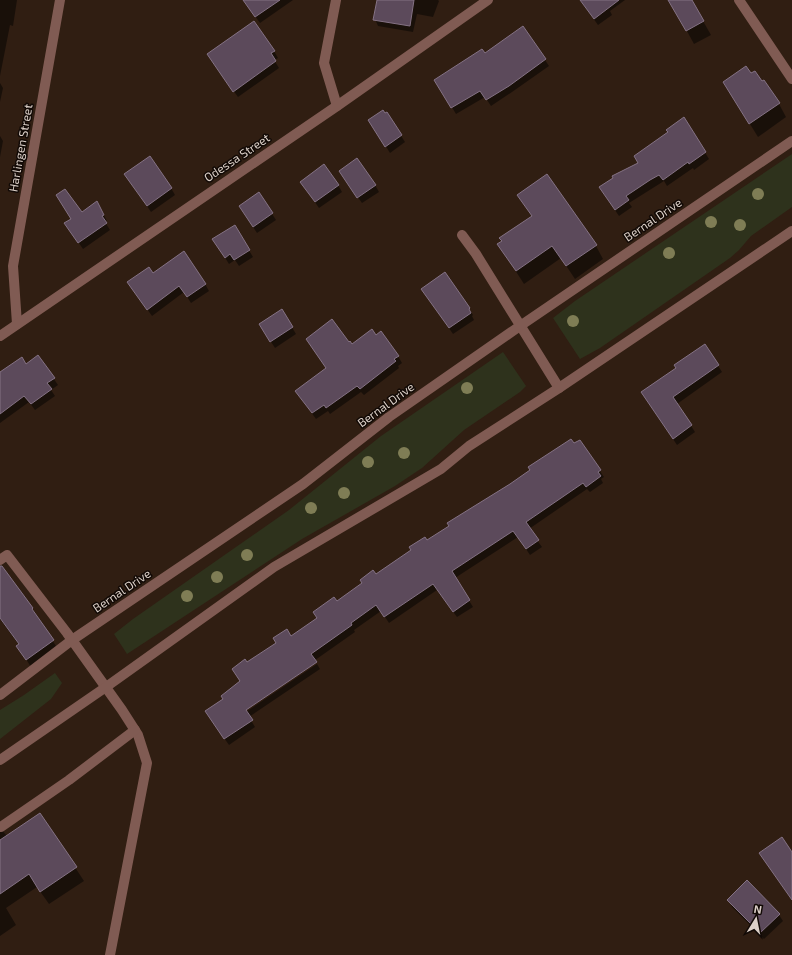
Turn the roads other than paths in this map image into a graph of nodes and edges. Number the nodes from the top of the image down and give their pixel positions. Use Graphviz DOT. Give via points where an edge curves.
graph roads {
  1 [pos="60,0"];
  2 [pos="336,0"];
  3 [pos="488,0"];
  4 [pos="739,0"];
  5 [pos="792,79"];
  6 [pos="337,106"];
  7 [pos="792,141"];
  8 [pos="792,231"];
  9 [pos="462,235"];
  10 [pos="17,324"];
  11 [pos="520,326"];
  12 [pos="0,336"];
  13 [pos="559,388"];
  14 [pos="0,560"];
  15 [pos="72,640"];
  16 [pos="106,687"];
  17 [pos="0,695"];
  18 [pos="135,730"];
  19 [pos="0,760"];
  20 [pos="1,827"];
  21 [pos="110,955"];
  1 -- 10 [label="street, Harlingen Street" via="13,266"];
  2 -- 6 [label="street" via="324,63"];
  3 -- 6 [label="street, Odessa Street"];
  4 -- 5 [label="street"];
  6 -- 10 [label="street, Odessa Street"];
  7 -- 11 [label="street, Bernal Drive"];
  8 -- 13 [label="street"];
  9 -- 11 [label="street"];
  10 -- 12 [label="street, Odessa Street"];
  11 -- 13 [label="street"];
  11 -- 15 [label="street, Bernal Drive" via="389,417 303,484"];
  13 -- 16 [label="street" via="469,446 441,469 274,567"];
  14 -- 15 [label="street" via="7,555"];
  15 -- 16 [label="street"];
  15 -- 17 [label="street, Bernal Drive"];
  16 -- 18 [label="street"];
  16 -- 19 [label="street"];
  18 -- 20 [label="street"];
  18 -- 21 [label="street" via="147,763"];
}
